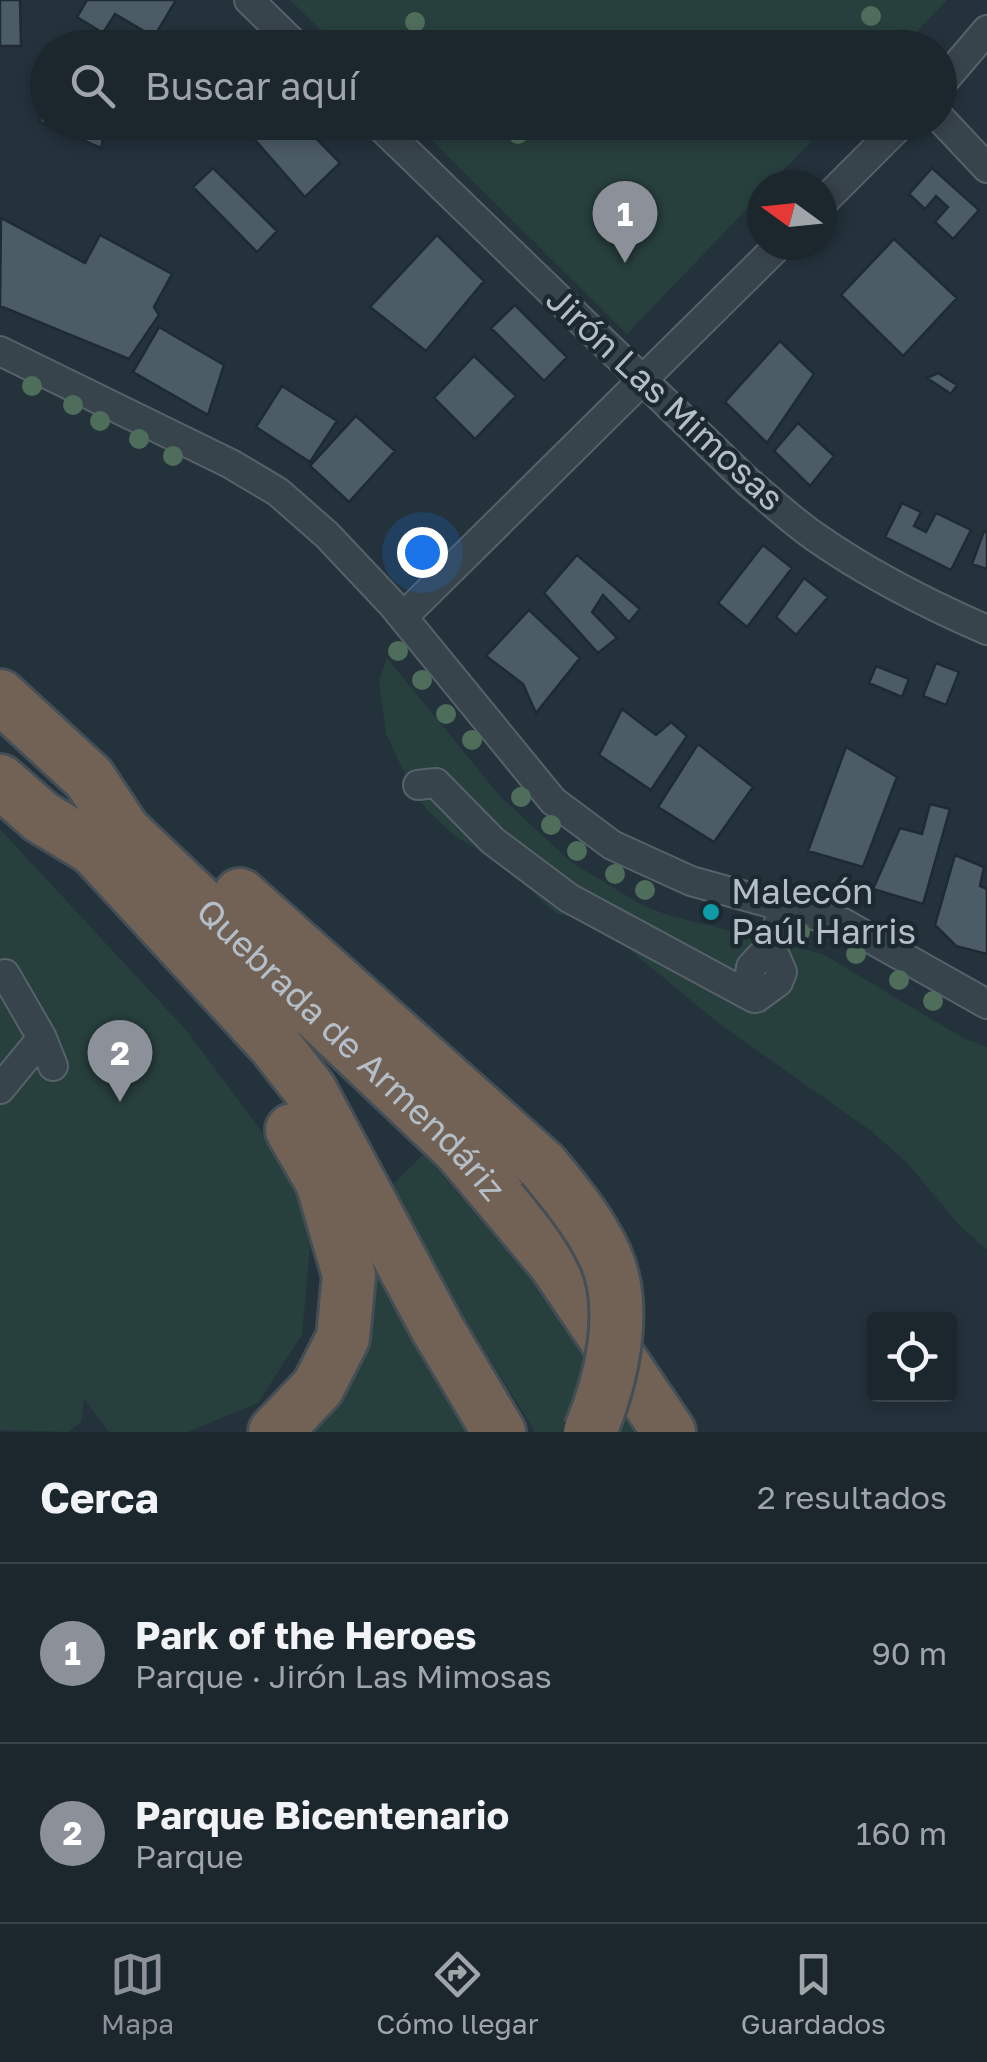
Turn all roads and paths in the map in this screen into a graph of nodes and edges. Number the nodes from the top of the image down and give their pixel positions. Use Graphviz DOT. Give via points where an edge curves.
graph roads {
  1 [pos="249,0"];
  2 [pos="280,30"];
  3 [pos="987,30"];
  4 [pos="957,65"];
  5 [pos="957,136"];
  6 [pos="395,140"];
  7 [pos="885,140"];
  8 [pos="987,168"];
  9 [pos="837,187"];
  10 [pos="764,260"];
  11 [pos="0,350"];
  12 [pos="643,380"];
  13 [pos="403,617"];
  14 [pos="987,630"];
  15 [pos="0,696"];
  16 [pos="89,778"];
  17 [pos="0,781"];
  18 [pos="418,785"];
  19 [pos="41,817"];
  20 [pos="783,906"];
  21 [pos="5,974"];
  22 [pos="987,1004"];
  23 [pos="42,1038"];
  24 [pos="54,1066"];
  25 [pos="0,1089"];
  26 [pos="275,1432"];
  27 [pos="499,1432"];
  28 [pos="590,1432"];
  29 [pos="669,1432"];
  1 -- 2 [label="street"];
  3 -- 4 [label="street"];
  5 -- 8 [label="street"];
  6 -- 12 [label="street, Jirón Las Mimosas"];
  7 -- 9 [label="street"];
  10 -- 12 [label="street"];
  11 -- 13 [label="street" via="278,492"];
  12 -- 13 [label="street"];
  12 -- 14 [label="street, Jirón Las Mimosas" via="812,535"];
  13 -- 20 [label="street" via="552,801 612,845 675,874"];
  15 -- 16 [label="highway, Quebrada de Armendáriz"];
  16 -- 28 [label="highway, bridge" via="148,815 543,1166 574,1205 607,1260 614,1292 614,1357"];
  16 -- 29 [label="highway, Quebrada de Armendáriz" via="124,831 459,1149 554,1262"];
  17 -- 19 [label="highway, Quebrada de Armendáriz"];
  18 -- 20 [label="street" via="436,783 493,841 569,898 754,998 781,977 782,967 771,956"];
  19 -- 26 [label="highway" via="268,1088 322,1182 348,1275 343,1338 318,1387"];
  19 -- 27 [label="highway, Quebrada de Armendáriz" via="94,849 310,1090"];
  20 -- 22 [label="street" via="843,923"];
  21 -- 23 [label="street"];
  23 -- 24 [label="street"];
  23 -- 25 [label="street"];
}
